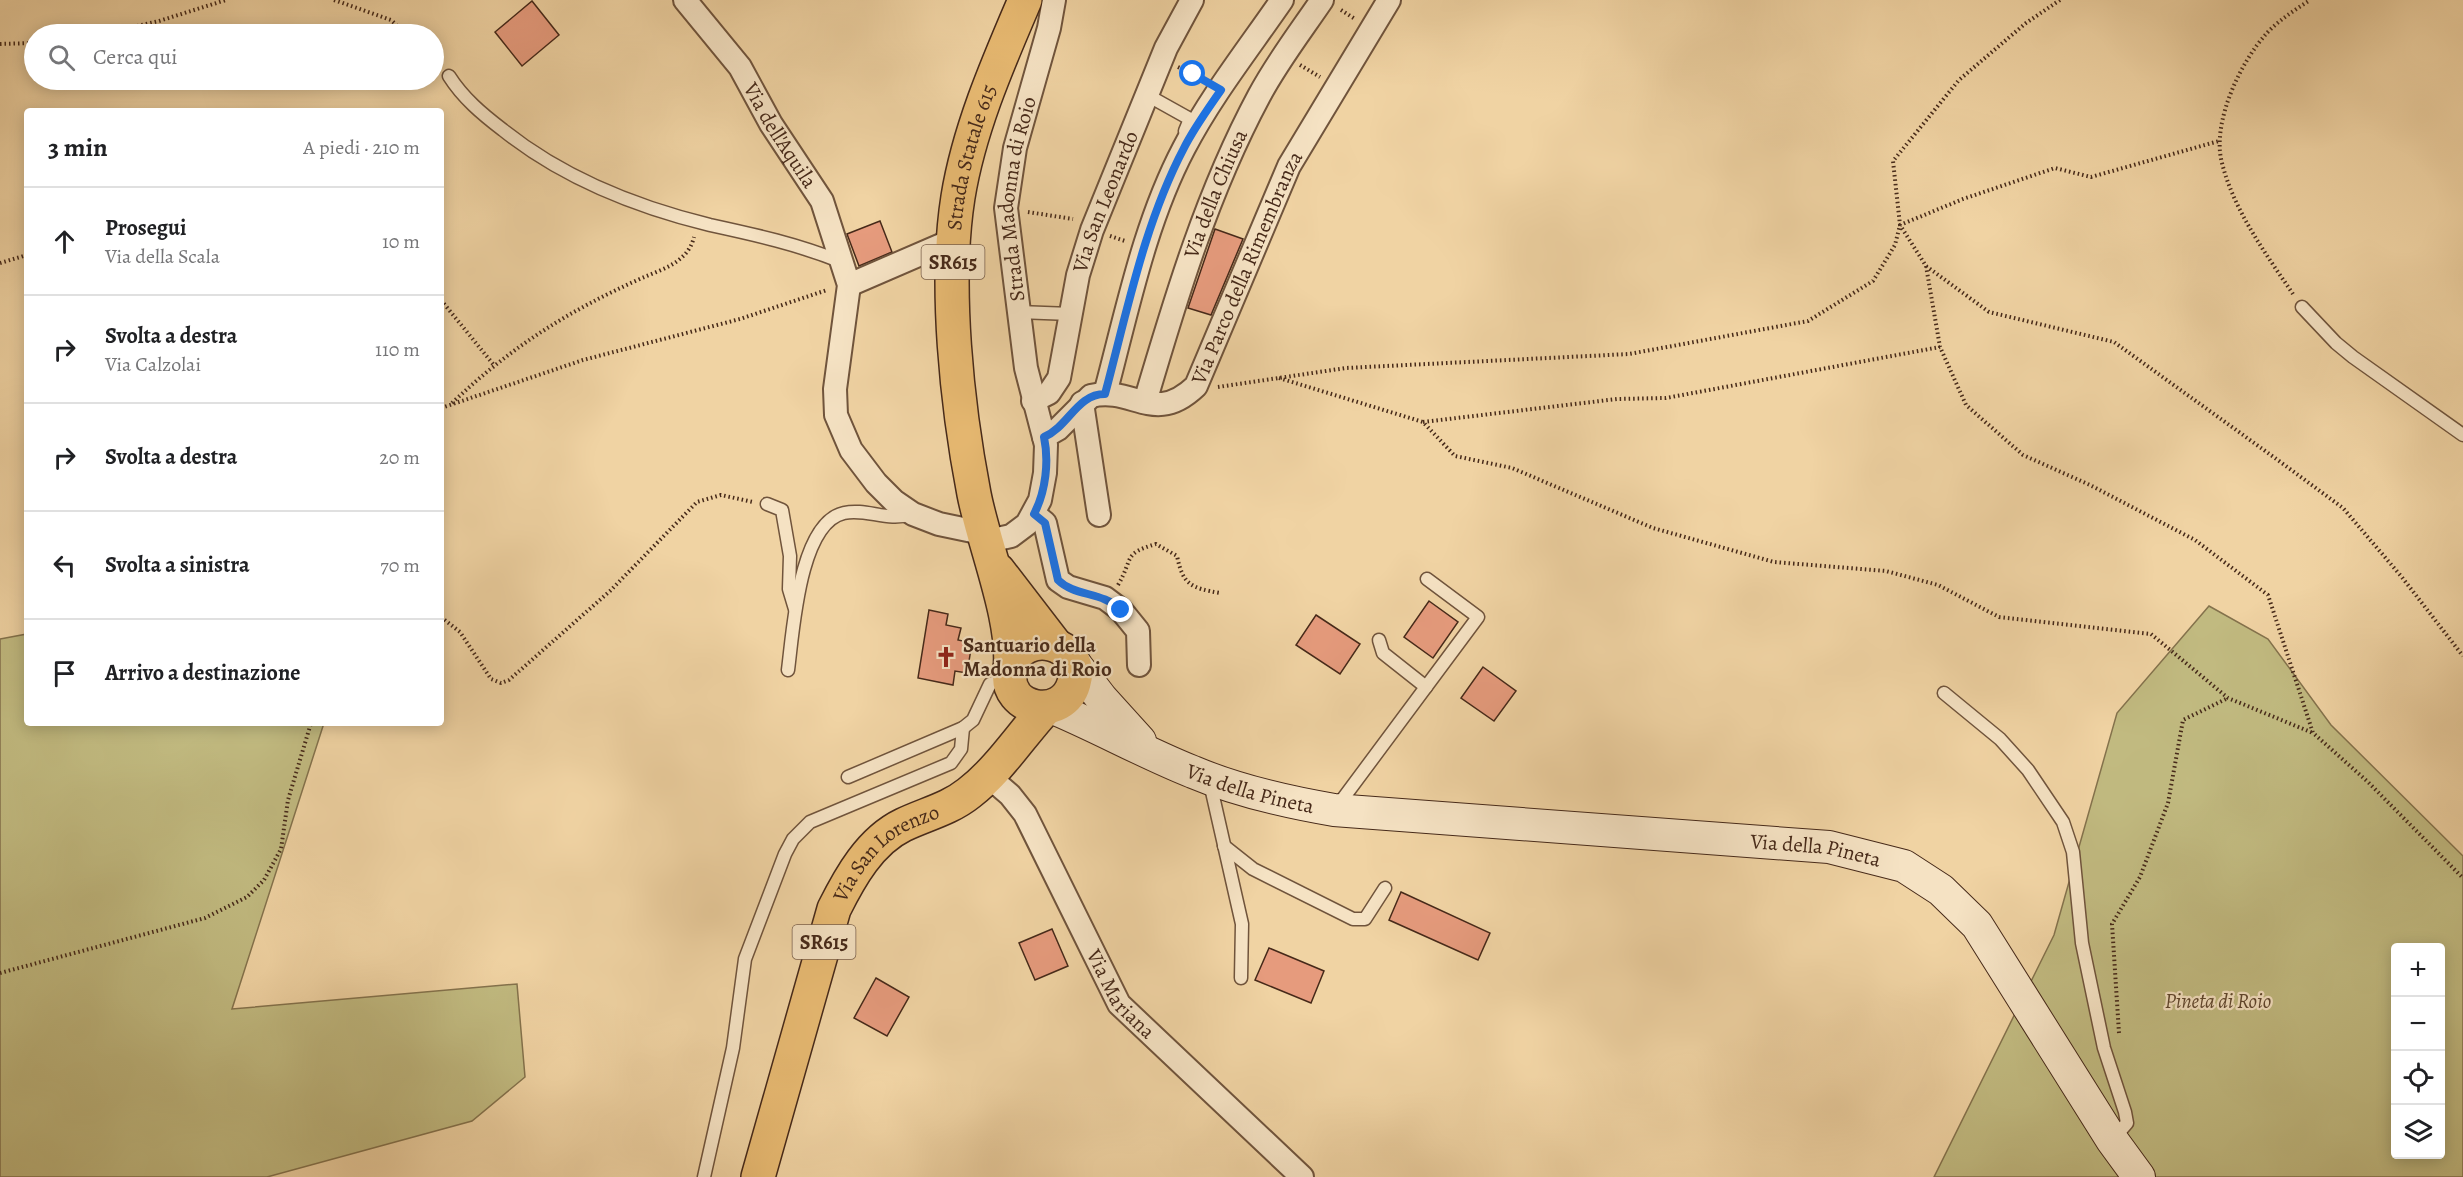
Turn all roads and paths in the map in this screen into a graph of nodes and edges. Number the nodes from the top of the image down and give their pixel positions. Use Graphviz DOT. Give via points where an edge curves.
graph roads {
  1 [pos="226,0"];
  2 [pos="334,0"];
  3 [pos="686,0"];
  4 [pos="1025,0"];
  5 [pos="1054,0"];
  6 [pos="1192,0"];
  7 [pos="1282,0"];
  8 [pos="1389,0"];
  9 [pos="2060,0"];
  10 [pos="2310,0"];
  11 [pos="1328,3"];
  12 [pos="146,24"];
  13 [pos="395,24"];
  14 [pos="1371,29"];
  15 [pos="24,44"];
  16 [pos="0,45"];
  17 [pos="1284,56"];
  18 [pos="1161,59"];
  19 [pos="449,76"];
  20 [pos="1335,87"];
  21 [pos="1221,90"];
  22 [pos="1147,95"];
  23 [pos="2219,141"];
  24 [pos="1183,149"];
  25 [pos="1006,208"];
  26 [pos="698,221"];
  27 [pos="1094,223"];
  28 [pos="1900,225"];
  29 [pos="953,240"];
  30 [pos="24,256"];
  31 [pos="843,262"];
  32 [pos="0,263"];
  33 [pos="1926,266"];
  34 [pos="849,285"];
  35 [pos="444,304"];
  36 [pos="2302,307"];
  37 [pos="1018,312"];
  38 [pos="1071,314"];
  39 [pos="1940,347"];
  40 [pos="493,364"];
  41 [pos="1279,378"];
  42 [pos="1196,386"];
  43 [pos="1105,394"];
  44 [pos="1033,401"];
  45 [pos="1145,402"];
  46 [pos="1082,403"];
  47 [pos="449,405"];
  48 [pos="444,407"];
  49 [pos="1423,422"];
  50 [pos="2463,435"];
  51 [pos="1044,437"];
  52 [pos="767,504"];
  53 [pos="913,514"];
  54 [pos="1034,514"];
  55 [pos="1099,515"];
  56 [pos="985,545"];
  57 [pos="1427,579"];
  58 [pos="1220,593"];
  59 [pos="1105,598"];
  60 [pos="796,613"];
  61 [pos="444,619"];
  62 [pos="1380,640"];
  63 [pos="1064,652"];
  64 [pos="2463,656"];
  65 [pos="1138,665"];
  66 [pos="788,670"];
  67 [pos="1010,675"];
  68 [pos="1426,687"];
  69 [pos="1944,693"];
  70 [pos="2228,698"];
  71 [pos="1049,707"];
  72 [pos="310,726"];
  73 [pos="963,728"];
  74 [pos="2313,733"];
  75 [pos="1168,761"];
  76 [pos="992,771"];
  77 [pos="848,777"];
  78 [pos="1209,778"];
  79 [pos="1334,810"];
  80 [pos="1224,846"];
  81 [pos="2463,878"];
  82 [pos="1385,888"];
  83 [pos="0,973"];
  84 [pos="1241,978"];
  85 [pos="2120,1042"];
  86 [pos="2112,1140"];
  87 [pos="704,1177"];
  88 [pos="758,1177"];
  89 [pos="1302,1177"];
  90 [pos="2139,1177"];
  1 -- 12 [label="path"];
  2 -- 13 [label="path"];
  3 -- 31 [label="street, Via dell'Aquila" via="740,67 771,124 822,201"];
  4 -- 29 [label="main road, Strada Statale 615 / SR615" via="971,144 958,196"];
  5 -- 25 [label="street, Strada Madonna di Roio" via="1050,28 1015,148"];
  6 -- 18 [label="street, Via San Leonardo"];
  7 -- 21 [label="street"];
  8 -- 14 [label="street, Via Parco della Rimembranza"];
  9 -- 28 [label="path" via="2026,22 1959,80 1893,161"];
  10 -- 23 [label="path" via="2269,31 2254,48 2226,105"];
  11 -- 14 [label="path"];
  11 -- 17 [label="street, Via della Chiusa"];
  14 -- 20 [label="street, Via Parco della Rimembranza"];
  15 -- 16 [label="path"];
  17 -- 20 [label="path"];
  17 -- 45 [label="street, Via della Chiusa" via="1246,121 1198,230"];
  18 -- 21 [label="path"];
  18 -- 22 [label="street, Via San Leonardo"];
  19 -- 26 [label="lane" via="461,95 515,140 580,180 611,194"];
  20 -- 42 [label="street, Via Parco della Rimembranza" via="1289,166"];
  21 -- 24 [label="street"];
  22 -- 24 [label="lane" via="1190,119"];
  22 -- 27 [label="street, Via San Leonardo"];
  23 -- 28 [label="path" via="2091,177 2055,168"];
  23 -- 36 [label="path" via="2221,161 2247,222"];
  24 -- 43 [label="street" via="1144,248"];
  25 -- 27 [label="path"];
  25 -- 37 [label="street, Strada Madonna di Roio"];
  26 -- 31 [label="lane" via="780,239"];
  26 -- 40 [label="path" via="693,242 679,261 556,320"];
  27 -- 38 [label="street, Via San Leonardo"];
  28 -- 33 [label="path"];
  28 -- 41 [label="path" via="1895,245 1873,280 1808,321 1629,354 1346,368"];
  29 -- 34 [label="street"];
  29 -- 56 [label="main road, Strada Statale 615 / SR615" via="954,309 964,429"];
  30 -- 32 [label="path"];
  31 -- 34 [label="street, Via dell'Aquila"];
  33 -- 39 [label="path"];
  33 -- 64 [label="path" via="1989,312 2114,342 2343,508"];
  34 -- 47 [label="path" via="740,319 583,360"];
  34 -- 53 [label="street, Via dell'Aquila" via="835,389 836,415 851,450 876,483"];
  35 -- 40 [label="path"];
  36 -- 50 [label="lane" via="2344,350"];
  37 -- 38 [label="lane"];
  37 -- 44 [label="street, Strada Madonna di Roio"];
  38 -- 44 [label="street, Via San Leonardo" via="1059,378 1049,393"];
  39 -- 49 [label="path" via="1666,398 1617,399"];
  39 -- 74 [label="path" via="1966,405 2023,455 2195,540 2268,595"];
  40 -- 47 [label="path"];
  41 -- 42 [label="path" via="1215,388"];
  41 -- 49 [label="path"];
  42 -- 45 [label="street, Via Parco della Rimembranza" via="1175,402"];
  43 -- 45 [label="street, Via Parco della Rimembranza"];
  43 -- 46 [label="street" via="1091,396"];
  44 -- 51 [label="street, Strada Madonna di Roio"];
  46 -- 51 [label="street" via="1060,427"];
  46 -- 55 [label="street"];
  47 -- 48 [label="path"];
  49 -- 70 [label="path" via="1455,456 1512,468 1653,528 1774,562 1886,571 1938,585 1999,617 2151,634"];
  51 -- 54 [label="street, Strada Madonna di Roio" via="1045,473"];
  52 -- 60 [label="lane" via="782,510 790,556 789,589"];
  52 -- 61 [label="path" via="721,495 697,502 610,591 501,683 491,679 460,632"];
  53 -- 56 [label="street, Via dell'Aquila"];
  53 -- 60 [label="lane" via="900,518 858,512 842,514 826,523 806,563"];
  54 -- 56 [label="street" via="1015,534"];
  54 -- 59 [label="street" via="1045,523 1058,580"];
  56 -- 63 [label="main road, SR615"];
  56 -- 67 [label="main road, SR615" via="1007,623"];
  57 -- 68 [label="lane, Via della Pineta" via="1478,617"];
  58 -- 59 [label="path" via="1187,584 1177,556 1156,544 1135,550 1117,587"];
  59 -- 65 [label="street" via="1137,630"];
  60 -- 66 [label="lane"];
  62 -- 68 [label="lane" via="1383,653"];
  63 -- 67 [label="main road" via="1040,642 1025,646 1014,657"];
  63 -- 71 [label="main road, SR615" via="1075,676 1071,691"];
  63 -- 75 [label="main road, Via della Pineta" via="1134,734"];
  67 -- 71 [label="main road" via="1016,695 1023,702"];
  67 -- 73 [label="lane" via="990,684 973,720"];
  67 -- 76 [label="main road, Via San Lorenzo / SR615" via="1011,723 1006,746"];
  68 -- 79 [label="lane, Via della Pineta"];
  69 -- 86 [label="lane" via="2000,739 2028,770 2063,822 2073,852 2082,943 2104,1048 2127,1123"];
  70 -- 74 [label="path"];
  70 -- 85 [label="path" via="2183,720 2168,803 2140,877 2112,924"];
  71 -- 75 [label="main road, Via della Pineta"];
  71 -- 76 [label="main road, Via San Lorenzo / SR615"];
  72 -- 83 [label="path" via="288,800 281,849 264,880 247,897 205,918"];
  73 -- 77 [label="lane"];
  73 -- 87 [label="lane" via="961,749 951,763 810,822 793,839 745,959 733,1048"];
  74 -- 81 [label="path"];
  75 -- 78 [label="main road, Via della Pineta"];
  76 -- 88 [label="main road, Via San Lorenzo / SR615" via="957,802 902,825 883,839 849,879 834,909"];
  76 -- 89 [label="street, Via Mariana" via="1025,813 1119,1004"];
  78 -- 79 [label="main road, Via della Pineta" via="1282,800"];
  78 -- 80 [label="lane"];
  79 -- 86 [label="main road, Via della Pineta" via="1829,847 1904,866 1941,890 1977,925"];
  80 -- 82 [label="lane" via="1263,874 1353,919 1365,919"];
  80 -- 84 [label="lane" via="1242,924"];
  86 -- 90 [label="main road, Via della Pineta"];
}
